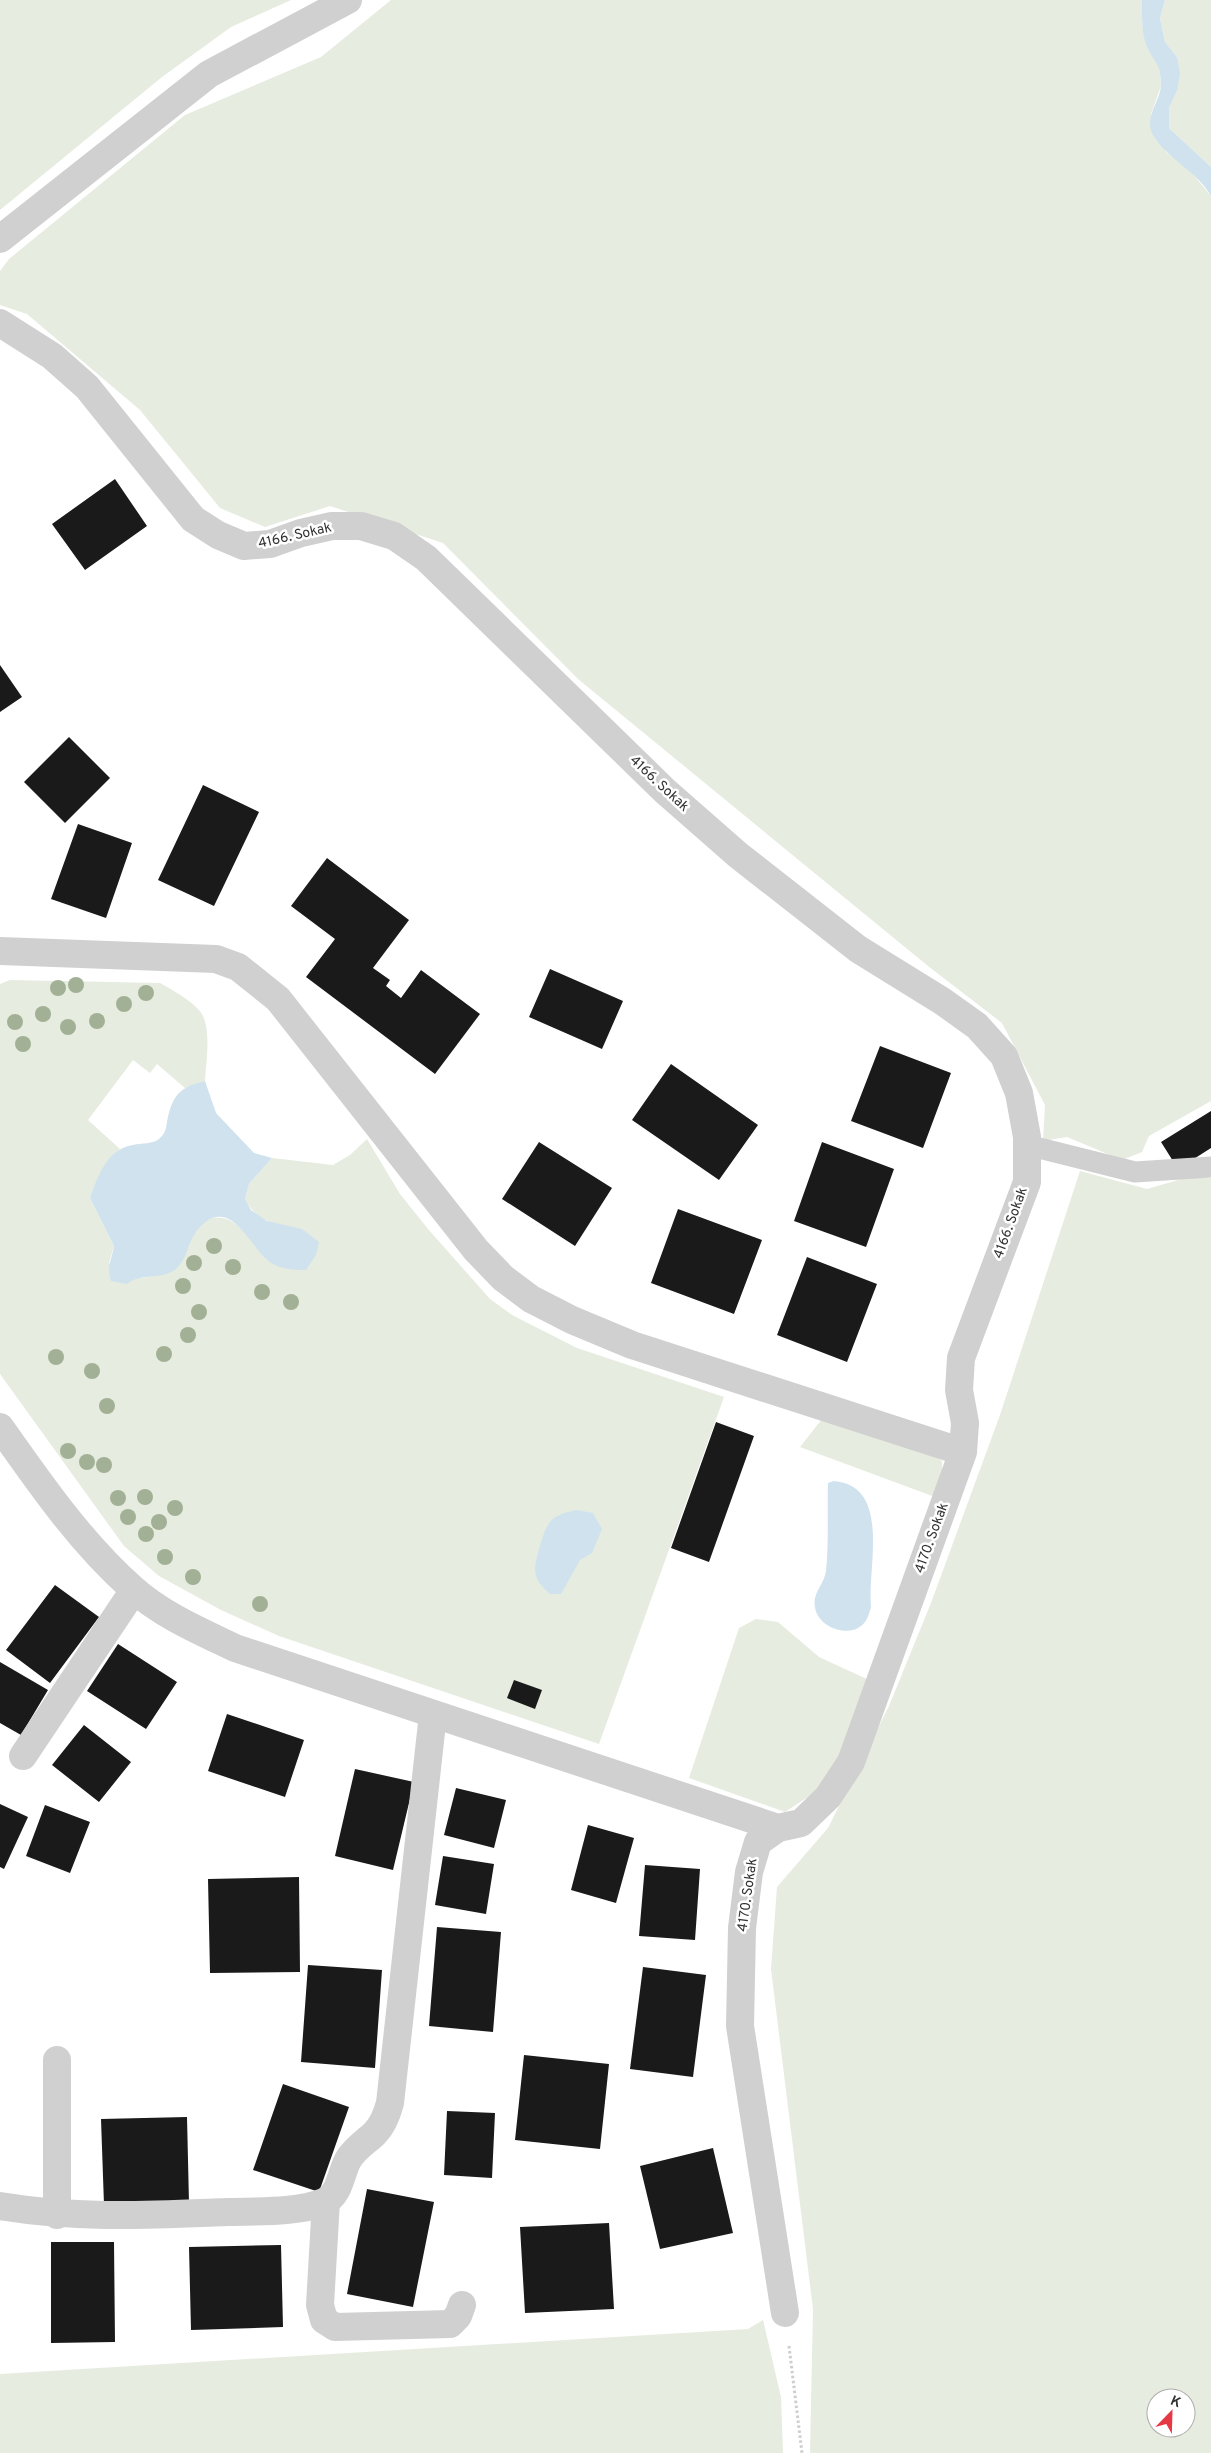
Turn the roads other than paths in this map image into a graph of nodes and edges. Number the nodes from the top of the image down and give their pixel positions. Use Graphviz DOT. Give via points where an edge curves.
graph roads {
  1 [pos="348,0"];
  2 [pos="0,239"];
  3 [pos="0,323"];
  4 [pos="0,951"];
  5 [pos="1027,1145"];
  6 [pos="1211,1167"];
  7 [pos="0,1427"];
  8 [pos="963,1452"];
  9 [pos="134,1590"];
  10 [pos="433,1714"];
  11 [pos="23,1756"];
  12 [pos="778,1828"];
  13 [pos="57,2060"];
  14 [pos="326,2201"];
  15 [pos="0,2206"];
  16 [pos="58,2215"];
  17 [pos="462,2305"];
  18 [pos="785,2313"];
  1 -- 2 [label="street" via="209,74"];
  3 -- 5 [label="street, 4166. Sokak" via="52,356 87,387 193,519 218,535 244,546 270,544 332,526 361,526 394,536 426,558 665,791 738,855 858,949 977,1026 1004,1056 1016,1086"];
  4 -- 8 [label="street" via="216,960 238,968 278,999 476,1250 503,1278 531,1299 632,1345"];
  5 -- 6 [label="lane" via="1135,1172"];
  5 -- 8 [label="street, 4166. Sokak" via="1027,1182 961,1358 959,1390 965,1423"];
  7 -- 9 [label="street" via="81,1535"];
  8 -- 12 [label="street, 4170. Sokak" via="851,1762 828,1797 802,1823"];
  9 -- 10 [label="street" via="183,1623 235,1648"];
  9 -- 11 [label="street"];
  10 -- 12 [label="street"];
  10 -- 14 [label="street" via="390,2103 384,2120 348,2160 339,2185"];
  12 -- 18 [label="street, 4170. Sokak" via="758,1842 749,1872 742,1928 740,2026"];
  13 -- 16 [label="street"];
  14 -- 16 [label="street" via="282,2210 104,2217"];
  14 -- 17 [label="street" via="320,2305 324,2320 335,2327 450,2324"];
  15 -- 16 [label="street"];
}
